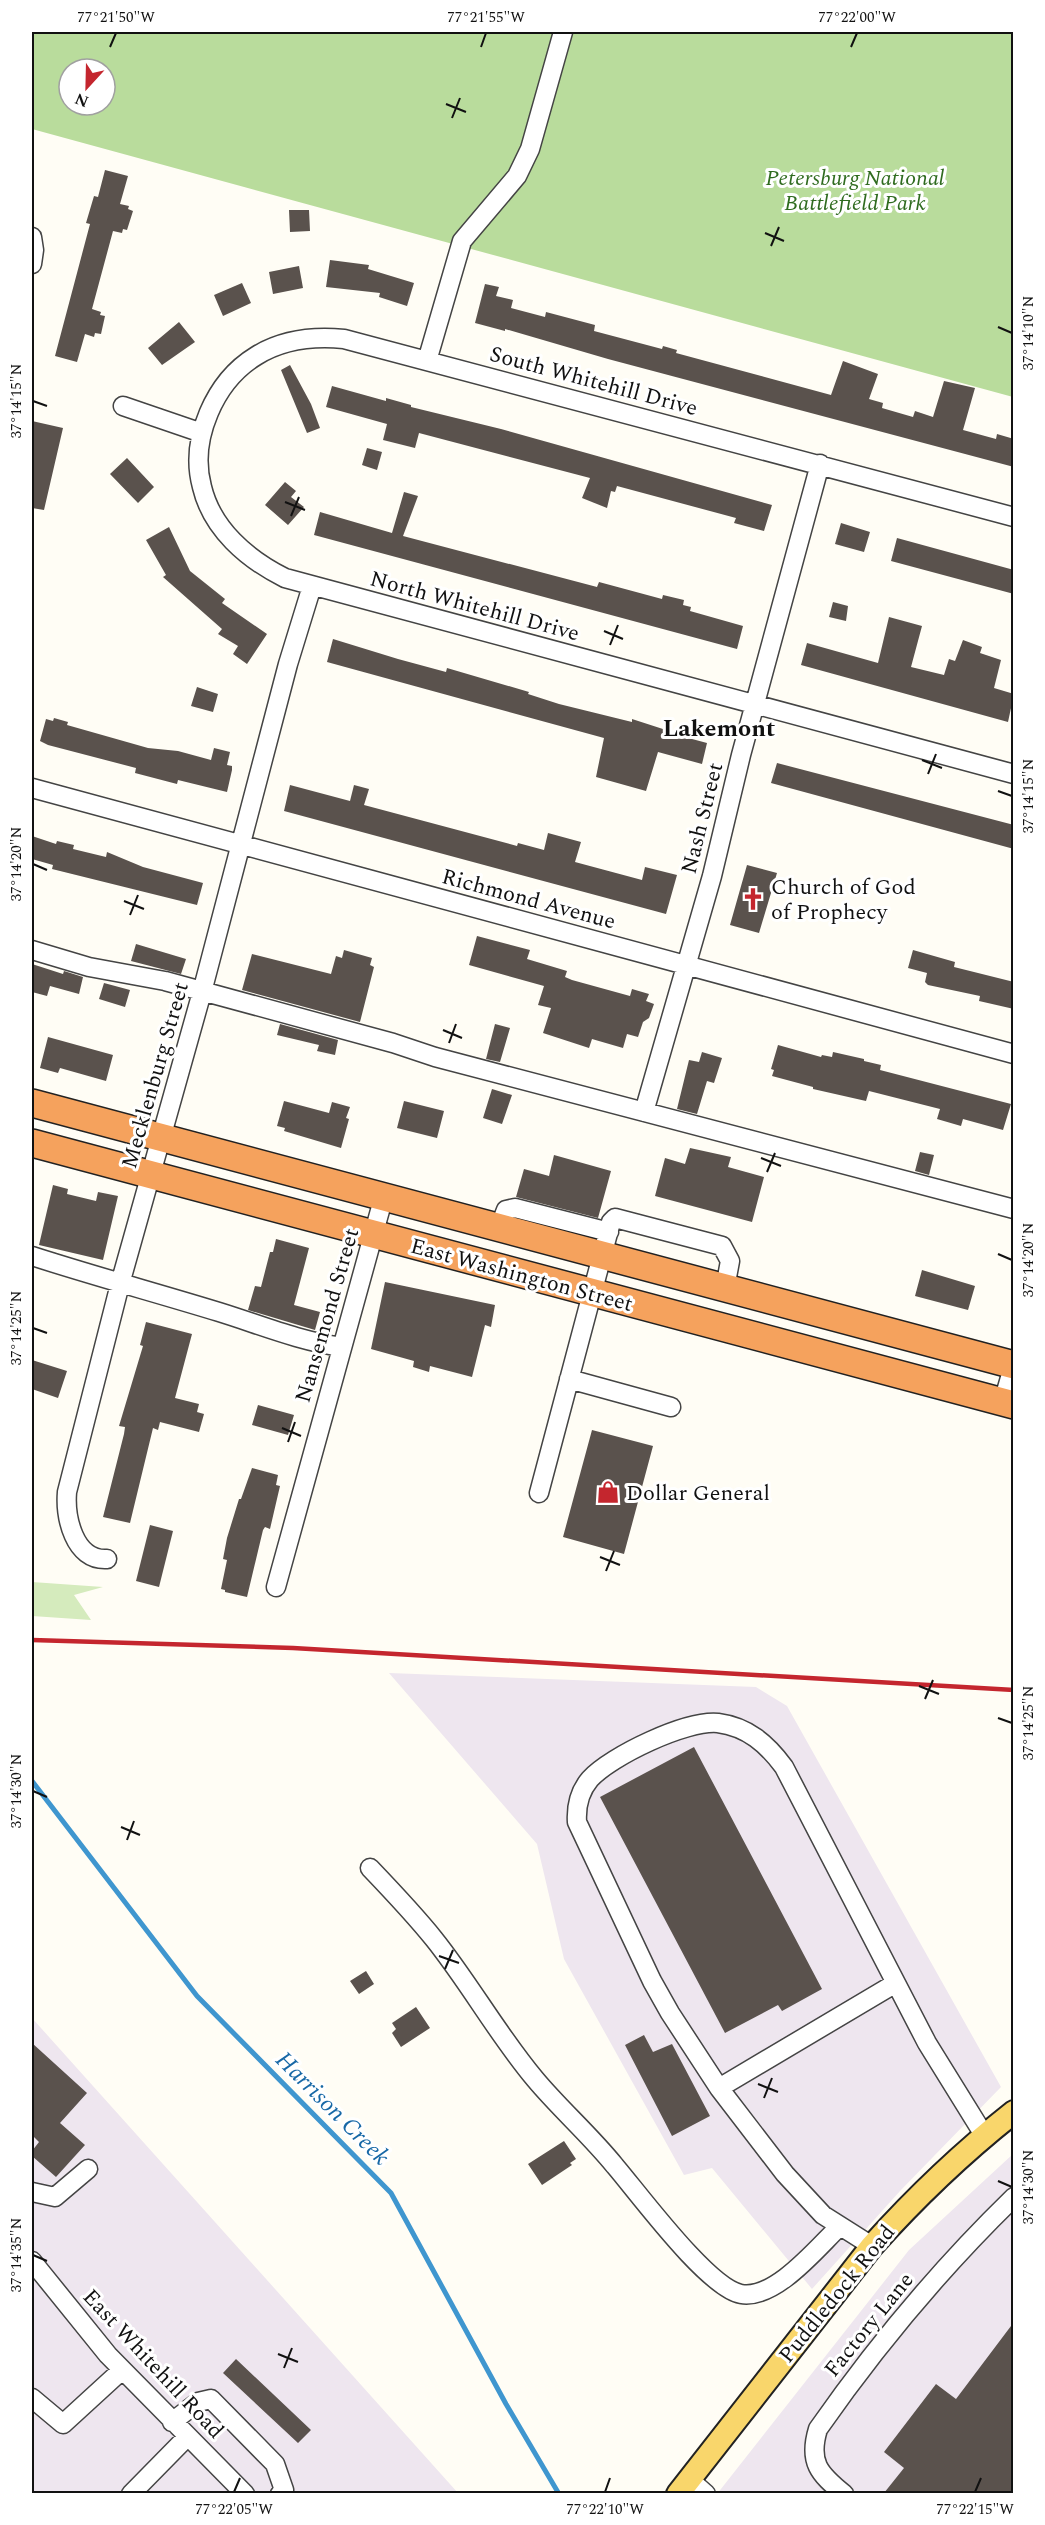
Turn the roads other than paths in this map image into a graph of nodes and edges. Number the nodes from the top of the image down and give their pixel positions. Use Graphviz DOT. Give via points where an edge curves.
graph roads {
  1 [pos="563,32"];
  2 [pos="32,237"];
  3 [pos="32,264"];
  4 [pos="427,361"];
  5 [pos="123,406"];
  6 [pos="202,433"];
  7 [pos="820,464"];
  8 [pos="1014,517"];
  9 [pos="312,586"];
  10 [pos="754,705"];
  11 [pos="1014,774"];
  12 [pos="32,788"];
  13 [pos="241,845"];
  14 [pos="32,950"];
  15 [pos="687,965"];
  16 [pos="202,992"];
  17 [pos="1014,1054"];
  18 [pos="32,1103"];
  19 [pos="644,1112"];
  20 [pos="161,1137"];
  21 [pos="32,1143"];
  22 [pos="151,1175"];
  23 [pos="384,1196"];
  24 [pos="1014,1209"];
  25 [pos="373,1234"];
  26 [pos="606,1244"];
  27 [pos="32,1256"];
  28 [pos="120,1284"];
  29 [pos="725,1288"];
  30 [pos="593,1293"];
  31 [pos="342,1347"];
  32 [pos="1013,1364"];
  33 [pos="569,1379"];
  34 [pos="1008,1403"];
  35 [pos="671,1407"];
  36 [pos="539,1493"];
  37 [pos="107,1559"];
  38 [pos="276,1587"];
  39 [pos="370,1868"];
  40 [pos="896,1983"];
  41 [pos="719,2088"];
  42 [pos="1014,2112"];
  43 [pos="984,2135"];
  44 [pos="88,2169"];
  45 [pos="32,2192"];
  46 [pos="1014,2197"];
  47 [pos="839,2227"];
  48 [pos="872,2246"];
  49 [pos="32,2261"];
  50 [pos="122,2370"];
  51 [pos="32,2398"];
  52 [pos="172,2421"];
  53 [pos="187,2437"];
  54 [pos="683,2486"];
  55 [pos="131,2493"];
  56 [pos="244,2493"];
  57 [pos="280,2493"];
  58 [pos="706,2493"];
  59 [pos="844,2493"];
  1 -- 4 [label="street" via="530,149 517,176 462,241"];
  2 -- 3 [label="street"];
  4 -- 6 [label="street, South Whitehill Drive" via="344,339 321,337 280,344 256,355 236,371 209,412"];
  4 -- 7 [label="street, South Whitehill Drive"];
  5 -- 6 [label="street"];
  6 -- 9 [label="street, North Whitehill Drive" via="202,489 226,534 260,565"];
  7 -- 8 [label="street, South Whitehill Drive"];
  7 -- 10 [label="street, Nash Street"];
  9 -- 10 [label="street, North Whitehill Drive"];
  9 -- 13 [label="street, Mecklenburg Street"];
  10 -- 11 [label="street, North Whitehill Drive"];
  10 -- 15 [label="street, Nash Street"];
  12 -- 13 [label="street, Richmond Avenue"];
  13 -- 15 [label="street, Richmond Avenue"];
  13 -- 16 [label="street, Mecklenburg Street"];
  14 -- 16 [label="street"];
  15 -- 17 [label="street, Richmond Avenue"];
  15 -- 19 [label="street, Nash Street"];
  16 -- 19 [label="street"];
  16 -- 20 [label="street, Mecklenburg Street"];
  18 -- 20 [label="highway, East Washington Street"];
  19 -- 24 [label="street"];
  20 -- 22 [label="street, Mecklenburg Street"];
  20 -- 23 [label="highway, East Washington Street"];
  21 -- 22 [label="highway, East Washington Street"];
  22 -- 25 [label="highway, East Washington Street"];
  22 -- 28 [label="street, Mecklenburg Street"];
  23 -- 25 [label="street, Nansemond Street"];
  23 -- 26 [label="highway, East Washington Street" via="500,1228"];
  25 -- 30 [label="highway, East Washington Street"];
  25 -- 31 [label="street, Nansemond Street"];
  26 -- 29 [label="highway, East Washington Street"];
  26 -- 29 [label="street" via="615,1218 722,1246 730,1261"];
  26 -- 30 [label="street"];
  27 -- 28 [label="street"];
  28 -- 31 [label="street" via="295,1338"];
  28 -- 37 [label="street, Mecklenburg Street" via="66,1507 69,1524 89,1556"];
  29 -- 32 [label="highway, East Washington Street"];
  30 -- 33 [label="street"];
  30 -- 34 [label="highway, East Washington Street"];
  31 -- 38 [label="street, Nansemond Street"];
  32 -- 34 [label="street"];
  33 -- 35 [label="street"];
  33 -- 36 [label="street"];
  39 -- 47 [label="street" via="435,1940 536,2080 703,2267 728,2289 754,2295 769,2290"];
  40 -- 41 [label="street"];
  40 -- 41 [label="street" via="784,1767 760,1739 740,1728 703,1723 685,1727 605,1765 580,1795 576,1808 578,1822 652,1981"];
  40 -- 43 [label="street" via="927,2043"];
  41 -- 47 [label="street" via="785,2174"];
  42 -- 43 [label="main road, Puddledock Road"];
  43 -- 48 [label="main road, Puddledock Road" via="904,2210"];
  44 -- 45 [label="street" via="56,2197"];
  46 -- 59 [label="street, Factory Lane" via="963,2247 893,2330 818,2429 813,2443 817,2468"];
  47 -- 48 [label="street"];
  48 -- 54 [label="main road, Puddledock Road"];
  49 -- 50 [label="street, East Whitehill Road"];
  50 -- 51 [label="street" via="63,2424"];
  50 -- 52 [label="street, East Whitehill Road"];
  52 -- 53 [label="street, East Whitehill Road"];
  52 -- 57 [label="street" via="198,2402 211,2399 275,2464 284,2490"];
  53 -- 55 [label="street"];
  53 -- 56 [label="street, East Whitehill Road"];
  54 -- 58 [label="street"];
}
